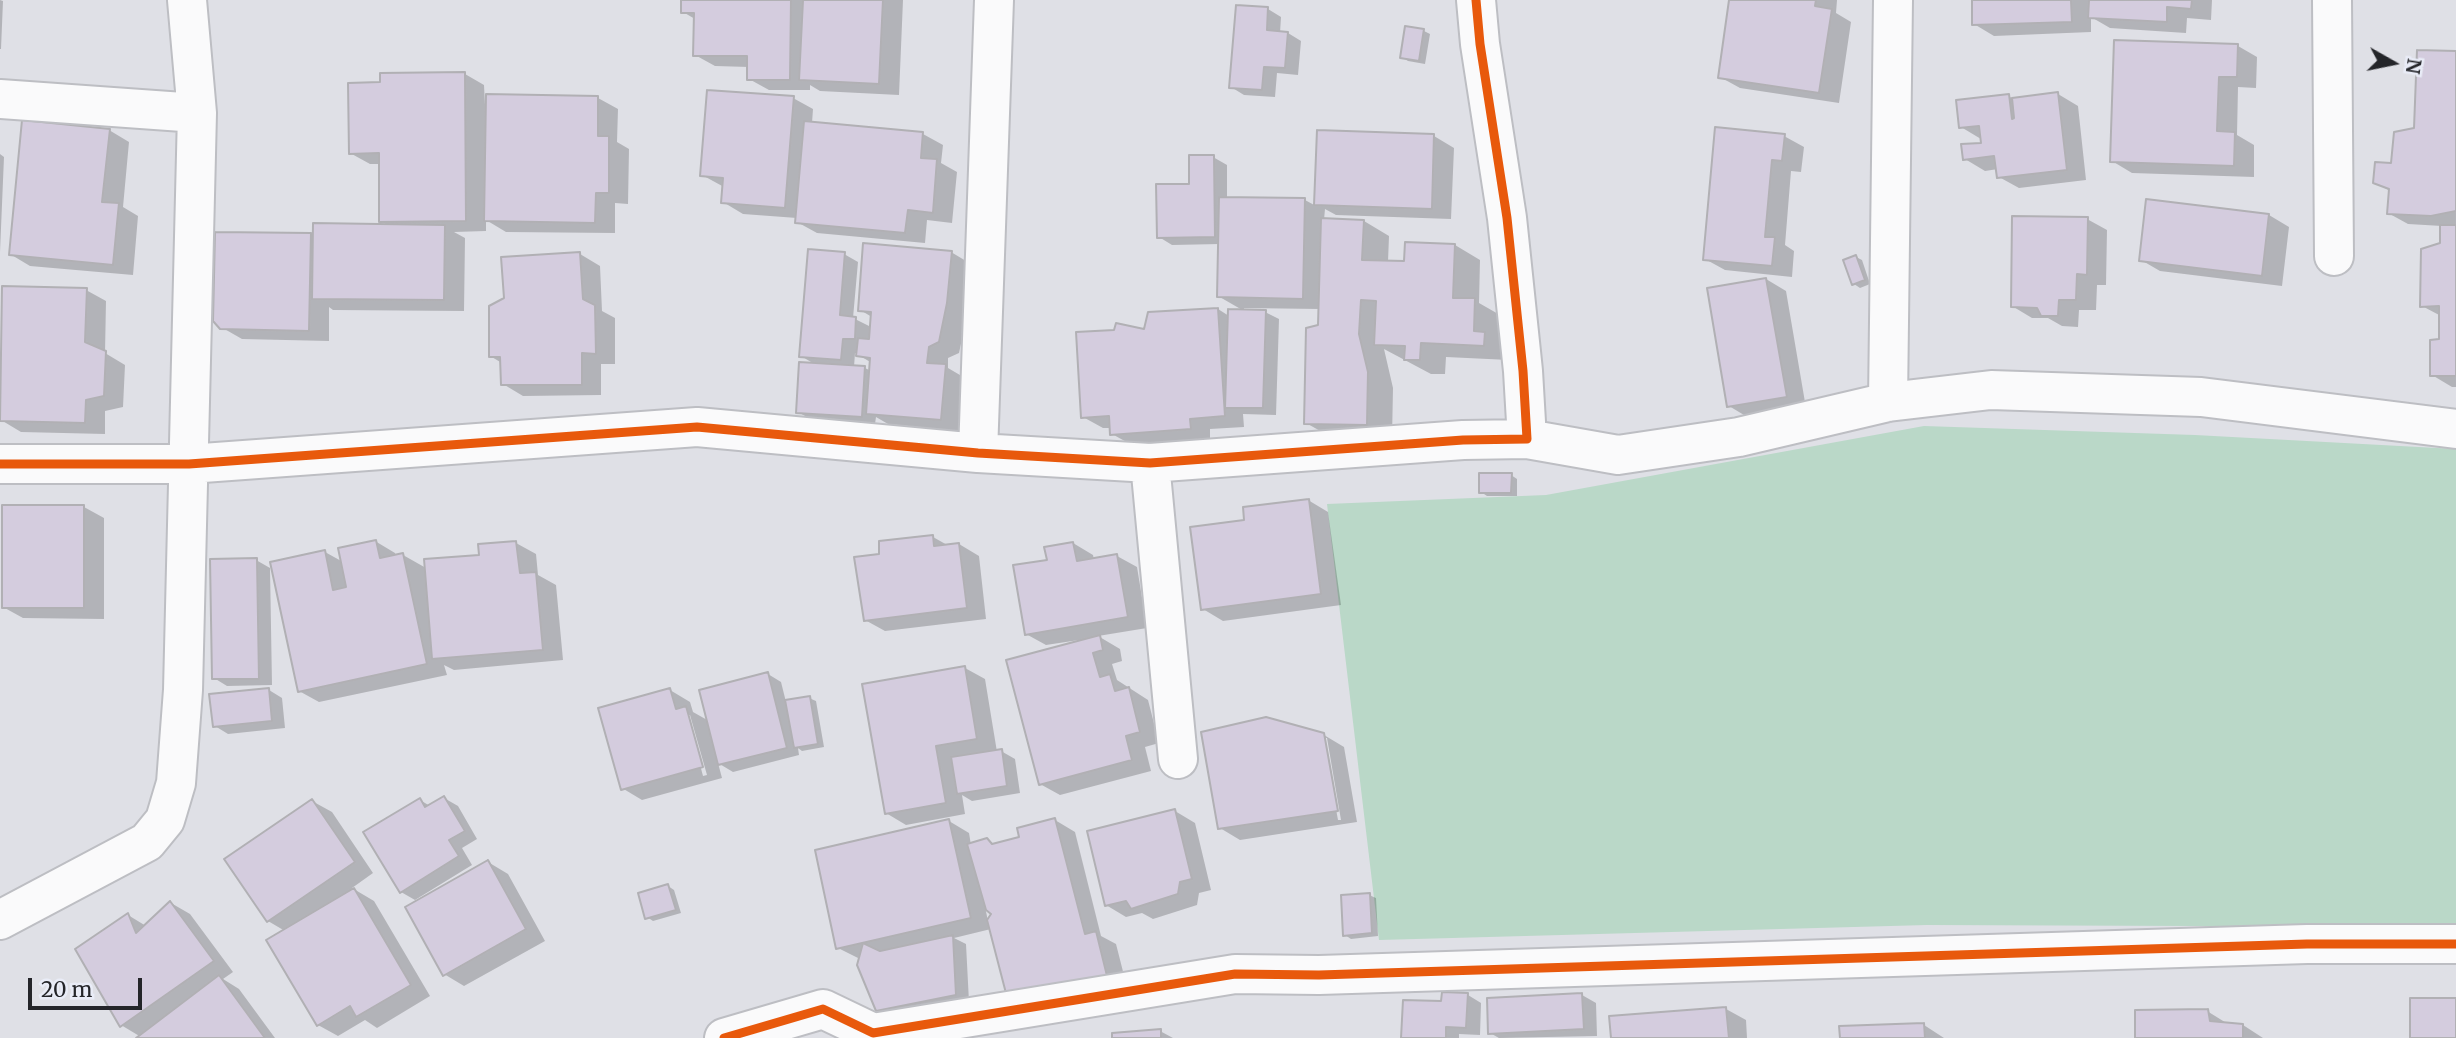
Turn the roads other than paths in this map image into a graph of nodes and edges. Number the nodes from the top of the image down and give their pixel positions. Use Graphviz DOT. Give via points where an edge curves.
graph roads {
  1 [pos="187,0"];
  2 [pos="994,0"];
  3 [pos="1476,0"];
  4 [pos="1894,0"];
  5 [pos="2332,0"];
  6 [pos="0,99"];
  7 [pos="197,113"];
  8 [pos="2334,257"];
  9 [pos="1888,402"];
  10 [pos="2456,429"];
  11 [pos="1527,439"];
  12 [pos="978,453"];
  13 [pos="1150,463"];
  14 [pos="0,464"];
  15 [pos="188,464"];
  16 [pos="1178,758"];
  17 [pos="0,920"];
  18 [pos="2456,944"];
  19 [pos="1039,1023"];
  20 [pos="724,1038"];
  1 -- 7 [label="street"];
  2 -- 12 [label="street"];
  3 -- 11 [label="street" via="1507,218"];
  4 -- 9 [label="street"];
  5 -- 8 [label="street"];
  6 -- 7 [label="street"];
  7 -- 15 [label="street"];
  9 -- 10 [label="street" via="1991,390 2201,397"];
  9 -- 11 [label="street" via="1739,437 1618,455"];
  11 -- 13 [label="street"];
  12 -- 13 [label="street"];
  12 -- 15 [label="street" via="697,427"];
  13 -- 16 [label="street"];
  14 -- 15 [label="street"];
  15 -- 17 [label="street" via="183,690 176,783 165,820 146,842"];
  18 -- 19 [label="street" via="2307,944 1332,975 1235,974"];
  19 -- 20 [label="street" via="873,1033 823,1009"];
}
